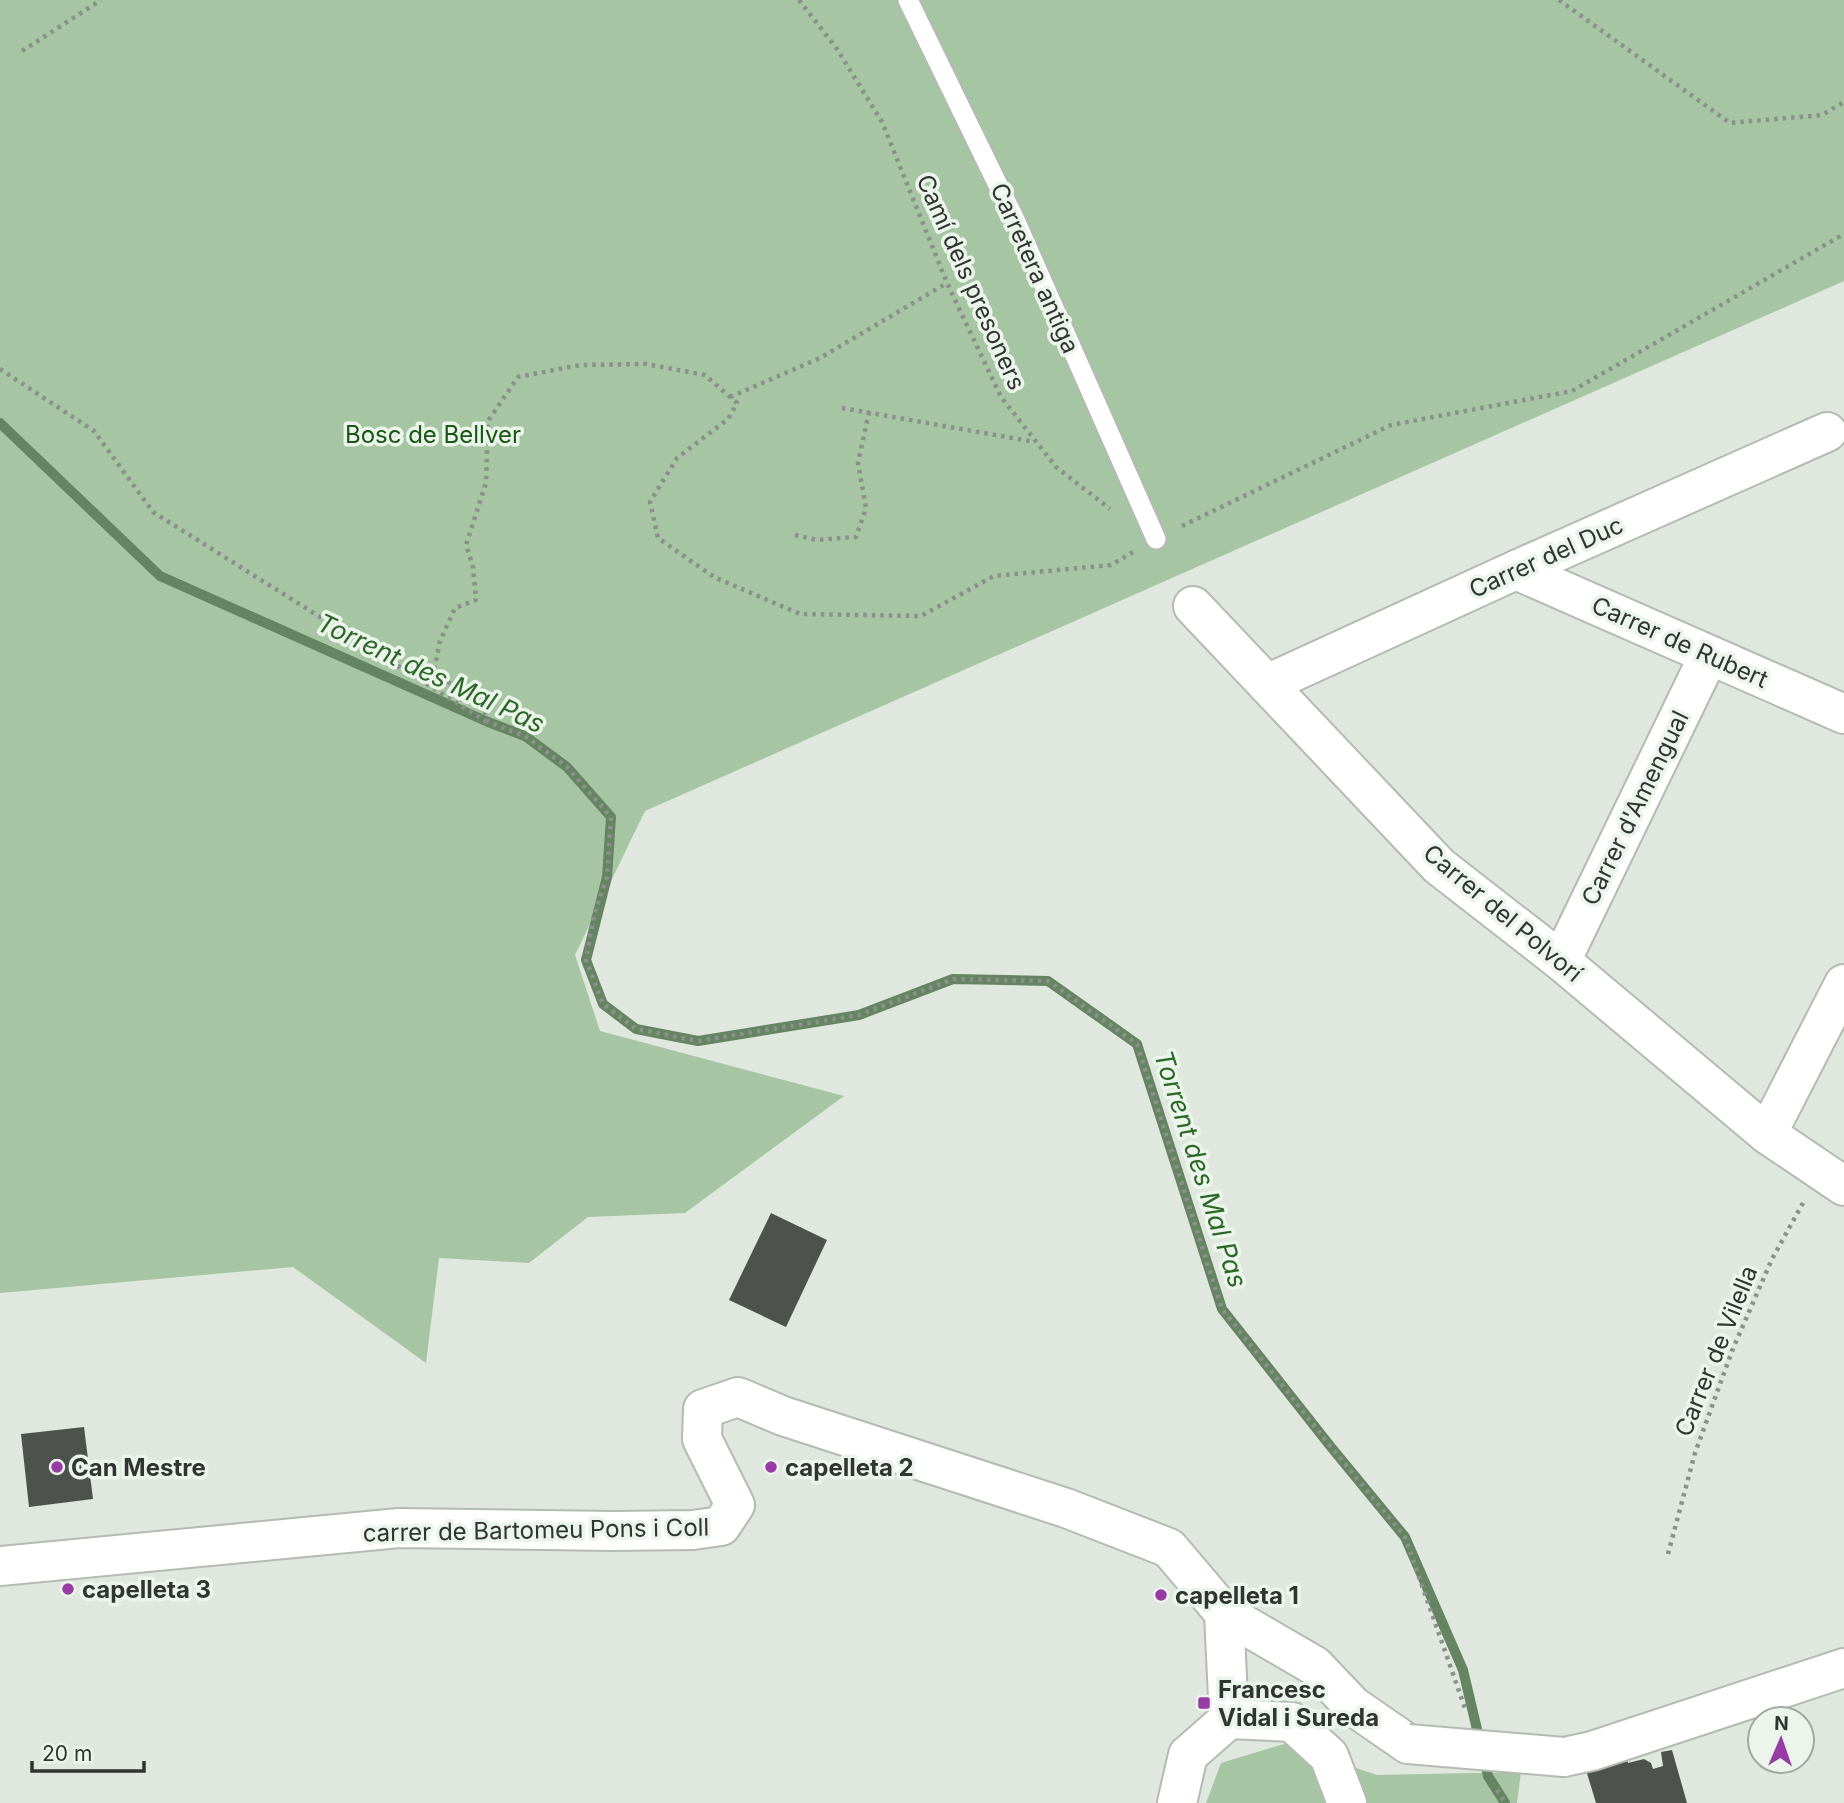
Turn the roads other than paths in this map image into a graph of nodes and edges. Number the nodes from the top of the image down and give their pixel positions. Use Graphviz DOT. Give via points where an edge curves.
graph roads {
  1 [pos="908,0"];
  2 [pos="1827,432"];
  3 [pos="1156,539"];
  4 [pos="1516,570"];
  5 [pos="1193,606"];
  6 [pos="1709,655"];
  7 [pos="1267,684"];
  8 [pos="1844,714"];
  9 [pos="1560,961"];
  10 [pos="1844,984"];
  11 [pos="1767,1134"];
  12 [pos="1833,1179"];
  13 [pos="0,1566"];
  14 [pos="1224,1613"];
  15 [pos="1844,1668"];
  16 [pos="1229,1719"];
  17 [pos="1177,1803"];
  18 [pos="1348,1803"];
  1 -- 3 [label="lane, Carretera antiga" via="1016,222"];
  2 -- 4 [label="street, Carrer del Duc"];
  4 -- 6 [label="street, Carrer de Rubert"];
  4 -- 7 [label="street, Carrer del Duc"];
  5 -- 7 [label="street, Carrer del Polvorí"];
  6 -- 8 [label="street, Carrer de Rubert"];
  6 -- 9 [label="street, Carrer d'Amengual"];
  7 -- 9 [label="street, Carrer del Polvorí" via="1439,866"];
  9 -- 11 [label="street, Carrer del Polvorí"];
  10 -- 11 [label="street"];
  11 -- 12 [label="street, Carrer del Polvorí"];
  13 -- 14 [label="street, carrer de Bartomeu Pons i Coll" via="399,1528 612,1531 721,1526 735,1505 702,1439 703,1409 738,1397 783,1416 1066,1508 1169,1548"];
  14 -- 15 [label="street, bridge" via="1315,1666 1353,1706 1408,1744 1564,1757"];
  14 -- 16 [label="street"];
  16 -- 17 [label="street" via="1188,1755"];
  16 -- 18 [label="street" via="1292,1723 1329,1756"];
}
